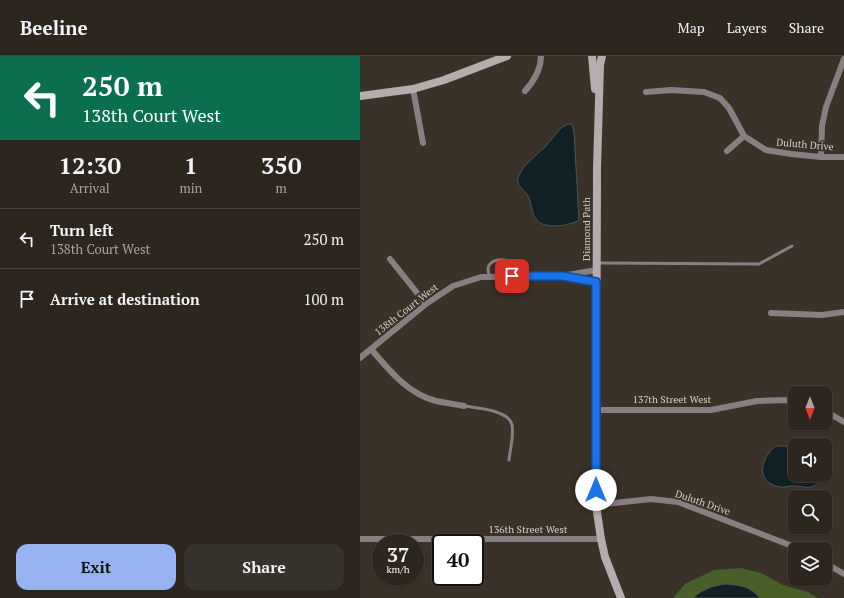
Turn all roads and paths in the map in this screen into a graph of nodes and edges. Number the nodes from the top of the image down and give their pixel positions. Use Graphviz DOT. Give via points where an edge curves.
graph roads {
  1 [pos="496,56"];
  2 [pos="507,56"];
  3 [pos="541,56"];
  4 [pos="592,56"];
  5 [pos="602,56"];
  6 [pos="844,59"];
  7 [pos="469,69"];
  8 [pos="413,89"];
  9 [pos="525,91"];
  10 [pos="646,92"];
  11 [pos="360,96"];
  12 [pos="744,136"];
  13 [pos="423,143"];
  14 [pos="727,152"];
  15 [pos="821,157"];
  16 [pos="844,157"];
  17 [pos="597,169"];
  18 [pos="792,246"];
  19 [pos="390,259"];
  20 [pos="596,267"];
  21 [pos="512,276"];
  22 [pos="562,276"];
  23 [pos="490,277"];
  24 [pos="596,282"];
  25 [pos="426,304"];
  26 [pos="844,312"];
  27 [pos="771,313"];
  28 [pos="371,349"];
  29 [pos="360,358"];
  30 [pos="788,401"];
  31 [pos="464,406"];
  32 [pos="595,410"];
  33 [pos="832,415"];
  34 [pos="844,422"];
  35 [pos="509,460"];
  36 [pos="596,505"];
  37 [pos="360,538"];
  38 [pos="601,539"];
  39 [pos="788,544"];
  40 [pos="832,567"];
  41 [pos="844,574"];
  42 [pos="621,598"];
  1 -- 7 [label="street"];
  2 -- 7 [label="street"];
  3 -- 9 [label="street" via="541,63 533,82"];
  4 -- 17 [label="street, Diamond Path"];
  5 -- 17 [label="street, Diamond Path"];
  6 -- 15 [label="street" via="826,107 822,126"];
  7 -- 8 [label="street"];
  8 -- 11 [label="street"];
  8 -- 13 [label="street"];
  10 -- 12 [label="street, Duluth Drive" via="704,92 720,98 729,108"];
  12 -- 14 [label="street"];
  12 -- 15 [label="street, Duluth Drive" via="766,150"];
  15 -- 16 [label="street, Duluth Drive"];
  17 -- 20 [label="street, Diamond Path"];
  18 -- 20 [label="lane" via="758,264"];
  19 -- 25 [label="street"];
  20 -- 22 [label="street, 138th Court West"];
  20 -- 24 [label="street, Diamond Path"];
  21 -- 22 [label="street, 138th Court West"];
  21 -- 23 [label="street, 138th Court West"];
  21 -- 23 [label="lane" via="505,260 497,259 488,268"];
  22 -- 24 [label="street, 138th Court West"];
  23 -- 25 [label="street, 138th Court West" via="481,277 453,286"];
  24 -- 32 [label="street, Diamond Path"];
  25 -- 28 [label="street, 138th Court West"];
  26 -- 27 [label="street"];
  28 -- 29 [label="street, 138th Court West"];
  28 -- 31 [label="street" via="393,375 411,390 435,401"];
  30 -- 32 [label="street, 137th Street West" via="757,401 711,410"];
  31 -- 35 [label="lane" via="499,412 508,418 512,424"];
  32 -- 36 [label="street, Diamond Path"];
  33 -- 34 [label="street"];
  36 -- 38 [label="street, Diamond Path"];
  36 -- 39 [label="street, Duluth Drive" via="651,499 678,502"];
  37 -- 38 [label="street, 136th Street West"];
  38 -- 42 [label="street, Diamond Path"];
  40 -- 41 [label="street"];
}
